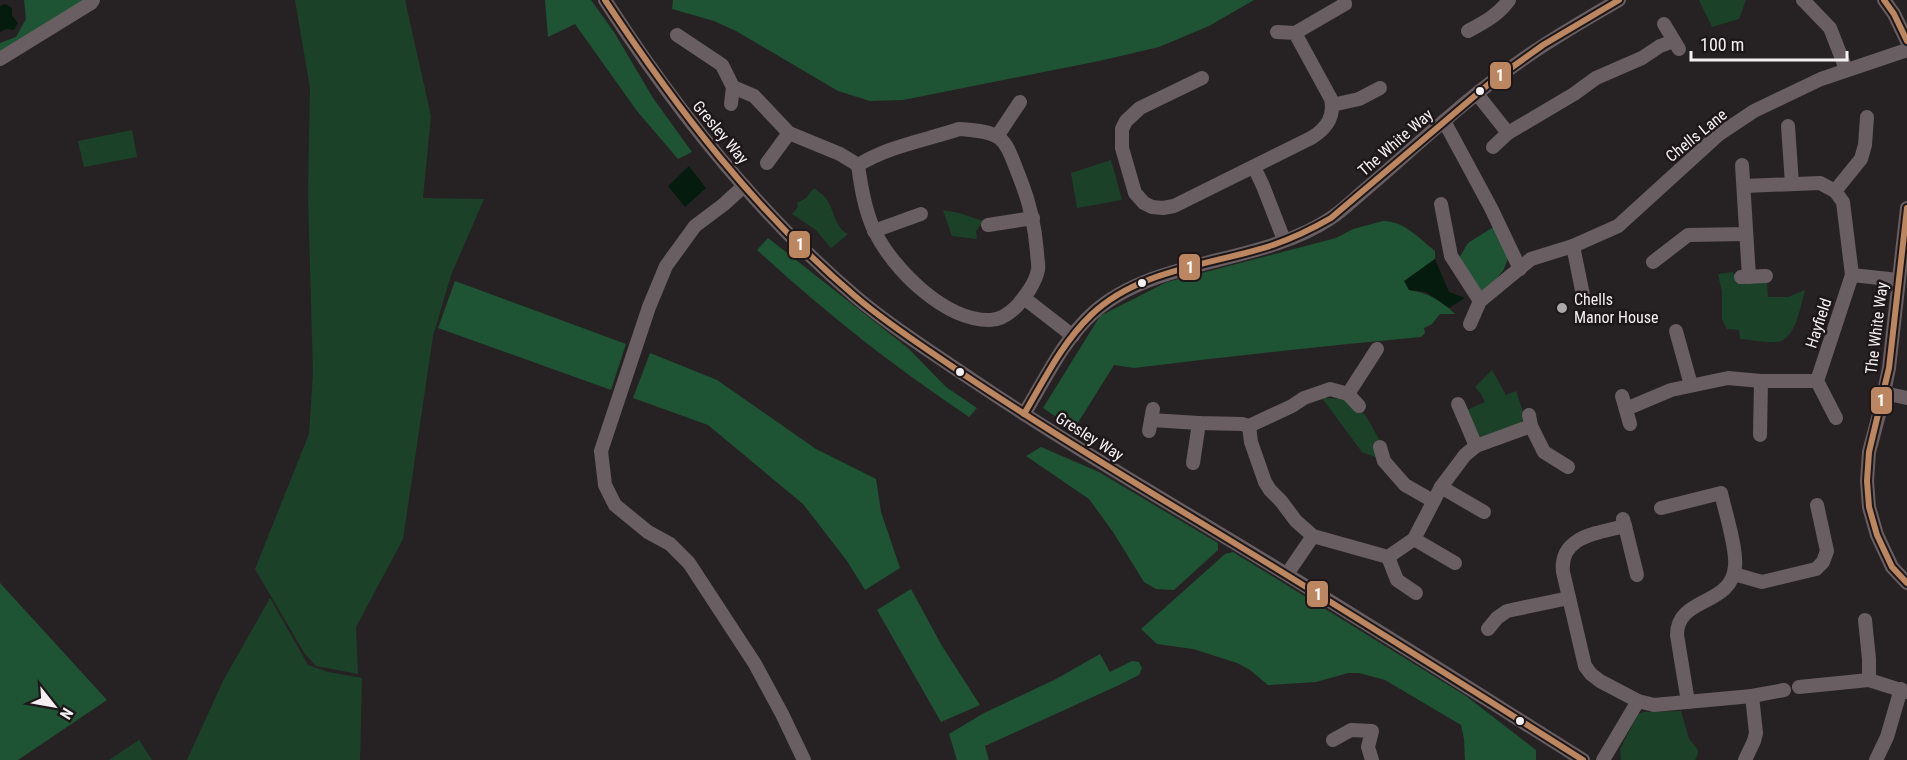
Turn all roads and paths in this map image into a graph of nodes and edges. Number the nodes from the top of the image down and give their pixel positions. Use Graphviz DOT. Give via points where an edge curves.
graph roads {
  1 [pos="605,0"];
  2 [pos="1344,0"];
  3 [pos="1509,0"];
  4 [pos="1620,0"];
  5 [pos="1803,0"];
  6 [pos="1884,0"];
  7 [pos="94,1"];
  8 [pos="1664,24"];
  9 [pos="1468,31"];
  10 [pos="1277,32"];
  11 [pos="1295,33"];
  12 [pos="687,36"];
  13 [pos="1907,41"];
  14 [pos="1907,50"];
  15 [pos="0,59"];
  16 [pos="1846,69"];
  17 [pos="1202,78"];
  18 [pos="734,87"];
  19 [pos="1380,88"];
  20 [pos="1477,94"];
  21 [pos="1020,102"];
  22 [pos="731,104"];
  23 [pos="1332,105"];
  24 [pos="1867,117"];
  25 [pos="1444,121"];
  26 [pos="1788,126"];
  27 [pos="789,133"];
  28 [pos="1508,133"];
  29 [pos="998,135"];
  30 [pos="1493,147"];
  31 [pos="767,163"];
  32 [pos="858,165"];
  33 [pos="1742,165"];
  34 [pos="1254,167"];
  35 [pos="1792,184"];
  36 [pos="744,186"];
  37 [pos="1744,186"];
  38 [pos="1835,191"];
  39 [pos="1441,204"];
  40 [pos="1907,208"];
  41 [pos="921,214"];
  42 [pos="1033,218"];
  43 [pos="988,225"];
  44 [pos="874,231"];
  45 [pos="1746,234"];
  46 [pos="1284,240"];
  47 [pos="1573,246"];
  48 [pos="1652,262"];
  49 [pos="1520,269"];
  50 [pos="1852,275"];
  51 [pos="1766,276"];
  52 [pos="1898,280"];
  53 [pos="1024,298"];
  54 [pos="1584,300"];
  55 [pos="1480,302"];
  56 [pos="1470,324"];
  57 [pos="1072,336"];
  58 [pos="1682,338"];
  59 [pos="1377,350"];
  60 [pos="1761,381"];
  61 [pos="1817,381"];
  62 [pos="1691,385"];
  63 [pos="1884,393"];
  64 [pos="1348,394"];
  65 [pos="1907,398"];
  66 [pos="1458,404"];
  67 [pos="1359,406"];
  68 [pos="1024,414"];
  69 [pos="1836,418"];
  70 [pos="1151,420"];
  71 [pos="1199,423"];
  72 [pos="1630,424"];
  73 [pos="1249,426"];
  74 [pos="1764,426"];
  75 [pos="1476,446"];
  76 [pos="1380,447"];
  77 [pos="1196,461"];
  78 [pos="1568,467"];
  79 [pos="1441,487"];
  80 [pos="1433,501"];
  81 [pos="1817,505"];
  82 [pos="1661,508"];
  83 [pos="1484,512"];
  84 [pos="1313,536"];
  85 [pos="1414,538"];
  86 [pos="1388,557"];
  87 [pos="1455,563"];
  88 [pos="1287,574"];
  89 [pos="1734,574"];
  90 [pos="1636,575"];
  91 [pos="1907,583"];
  92 [pos="1416,593"];
  93 [pos="1569,598"];
  94 [pos="1864,620"];
  95 [pos="1488,629"];
  96 [pos="1869,680"];
  97 [pos="1800,687"];
  98 [pos="1784,690"];
  99 [pos="1904,691"];
  100 [pos="1752,696"];
  101 [pos="1638,700"];
  102 [pos="1688,702"];
  103 [pos="1333,740"];
  104 [pos="804,760"];
  105 [pos="1372,760"];
  106 [pos="1583,760"];
  107 [pos="1603,760"];
  108 [pos="1745,760"];
  109 [pos="1876,760"];
  1 -- 36 [label="street, Gresley Way" via="677,105"];
  2 -- 11 [label="street" via="1345,4"];
  3 -- 9 [label="street" via="1490,20"];
  4 -- 20 [label="street, The White Way" via="1520,61"];
  5 -- 16 [label="street" via="1830,28"];
  6 -- 13 [label="street"];
  7 -- 15 [label="street"];
  8 -- 28 [label="street" via="1676,45 1660,46 1596,78"];
  10 -- 11 [label="street"];
  11 -- 23 [label="street"];
  12 -- 18 [label="street" via="722,65"];
  14 -- 16 [label="street, Chells Lane"];
  16 -- 47 [label="street, Chells Lane" via="1755,111 1718,135 1618,226"];
  17 -- 34 [label="street" via="1140,108 1126,121 1121,140 1135,193 1152,207 1174,206"];
  18 -- 22 [label="street"];
  18 -- 27 [label="street" via="754,96"];
  19 -- 23 [label="street" via="1359,99"];
  20 -- 25 [label="street, The White Way"];
  20 -- 28 [label="street"];
  21 -- 29 [label="street"];
  23 -- 34 [label="street" via="1331,117 1323,130"];
  24 -- 38 [label="street" via="1864,153"];
  25 -- 46 [label="street, The White Way" via="1333,217"];
  25 -- 49 [label="street"];
  26 -- 35 [label="street"];
  27 -- 31 [label="street"];
  27 -- 32 [label="street"];
  28 -- 30 [label="street"];
  29 -- 32 [label="street" via="959,129 877,154"];
  29 -- 42 [label="street" via="1005,143"];
  32 -- 44 [label="street"];
  33 -- 37 [label="street"];
  34 -- 46 [label="street"];
  35 -- 37 [label="street"];
  35 -- 38 [label="street" via="1820,183"];
  36 -- 68 [label="street, Gresley Way" via="855,296 904,334"];
  36 -- 104 [label="street" via="695,226 666,266 601,451 604,485 615,505 670,544 689,563 755,664"];
  37 -- 45 [label="street"];
  38 -- 50 [label="street, Hayfield" via="1845,209"];
  39 -- 55 [label="street" via="1451,256"];
  40 -- 52 [label="street, The White Way"];
  41 -- 44 [label="street"];
  42 -- 43 [label="street"];
  42 -- 53 [label="street" via="1038,269"];
  44 -- 53 [label="street" via="896,265 952,310 990,320 1012,311"];
  45 -- 48 [label="street" via="1689,236"];
  45 -- 51 [label="street" via="1745,277"];
  46 -- 57 [label="street, The White Way" via="1134,287 1103,305"];
  47 -- 49 [label="street, Chells Lane" via="1531,259"];
  47 -- 54 [label="street"];
  49 -- 55 [label="street, Chells Lane"];
  50 -- 52 [label="street"];
  50 -- 61 [label="street, Hayfield"];
  52 -- 63 [label="street, The White Way"];
  53 -- 57 [label="street"];
  55 -- 56 [label="street, Chells Lane"];
  57 -- 68 [label="street, The White Way"];
  58 -- 62 [label="street"];
  59 -- 64 [label="street" via="1371,368"];
  60 -- 61 [label="street"];
  60 -- 62 [label="street" via="1728,378"];
  60 -- 74 [label="street"];
  61 -- 69 [label="street" via="1824,408"];
  62 -- 72 [label="street" via="1624,403"];
  63 -- 65 [label="street"];
  63 -- 91 [label="street, The White Way" via="1869,452 1868,500 1873,523 1892,567"];
  64 -- 67 [label="street"];
  64 -- 73 [label="street" via="1330,389"];
  66 -- 75 [label="street"];
  68 -- 88 [label="street, Gresley Way"];
  70 -- 71 [label="street"];
  71 -- 73 [label="street"];
  71 -- 77 [label="street"];
  73 -- 84 [label="street" via="1265,482"];
  75 -- 78 [label="street" via="1530,420 1544,452"];
  75 -- 79 [label="street"];
  76 -- 80 [label="street" via="1379,464"];
  79 -- 80 [label="street"];
  79 -- 83 [label="street"];
  80 -- 85 [label="street"];
  81 -- 89 [label="street" via="1827,550 1816,569 1762,582"];
  82 -- 89 [label="street" via="1721,493 1736,562"];
  84 -- 86 [label="street"];
  84 -- 88 [label="street"];
  85 -- 86 [label="street"];
  85 -- 87 [label="street"];
  86 -- 92 [label="street" via="1397,580"];
  88 -- 106 [label="street, Gresley Way"];
  89 -- 102 [label="street" via="1723,591 1689,610 1678,624"];
  90 -- 93 [label="street" via="1624,523 1581,537 1567,550 1562,566"];
  93 -- 95 [label="street" via="1507,611"];
  93 -- 101 [label="street" via="1587,671"];
  94 -- 96 [label="street"];
  96 -- 97 [label="street"];
  96 -- 99 [label="street"];
  98 -- 100 [label="street"];
  99 -- 109 [label="street"];
  100 -- 102 [label="street"];
  100 -- 108 [label="street" via="1756,733"];
  101 -- 102 [label="street" via="1654,705"];
  101 -- 107 [label="street"];
  103 -- 105 [label="street" via="1351,730 1372,731 1368,747"];
}
